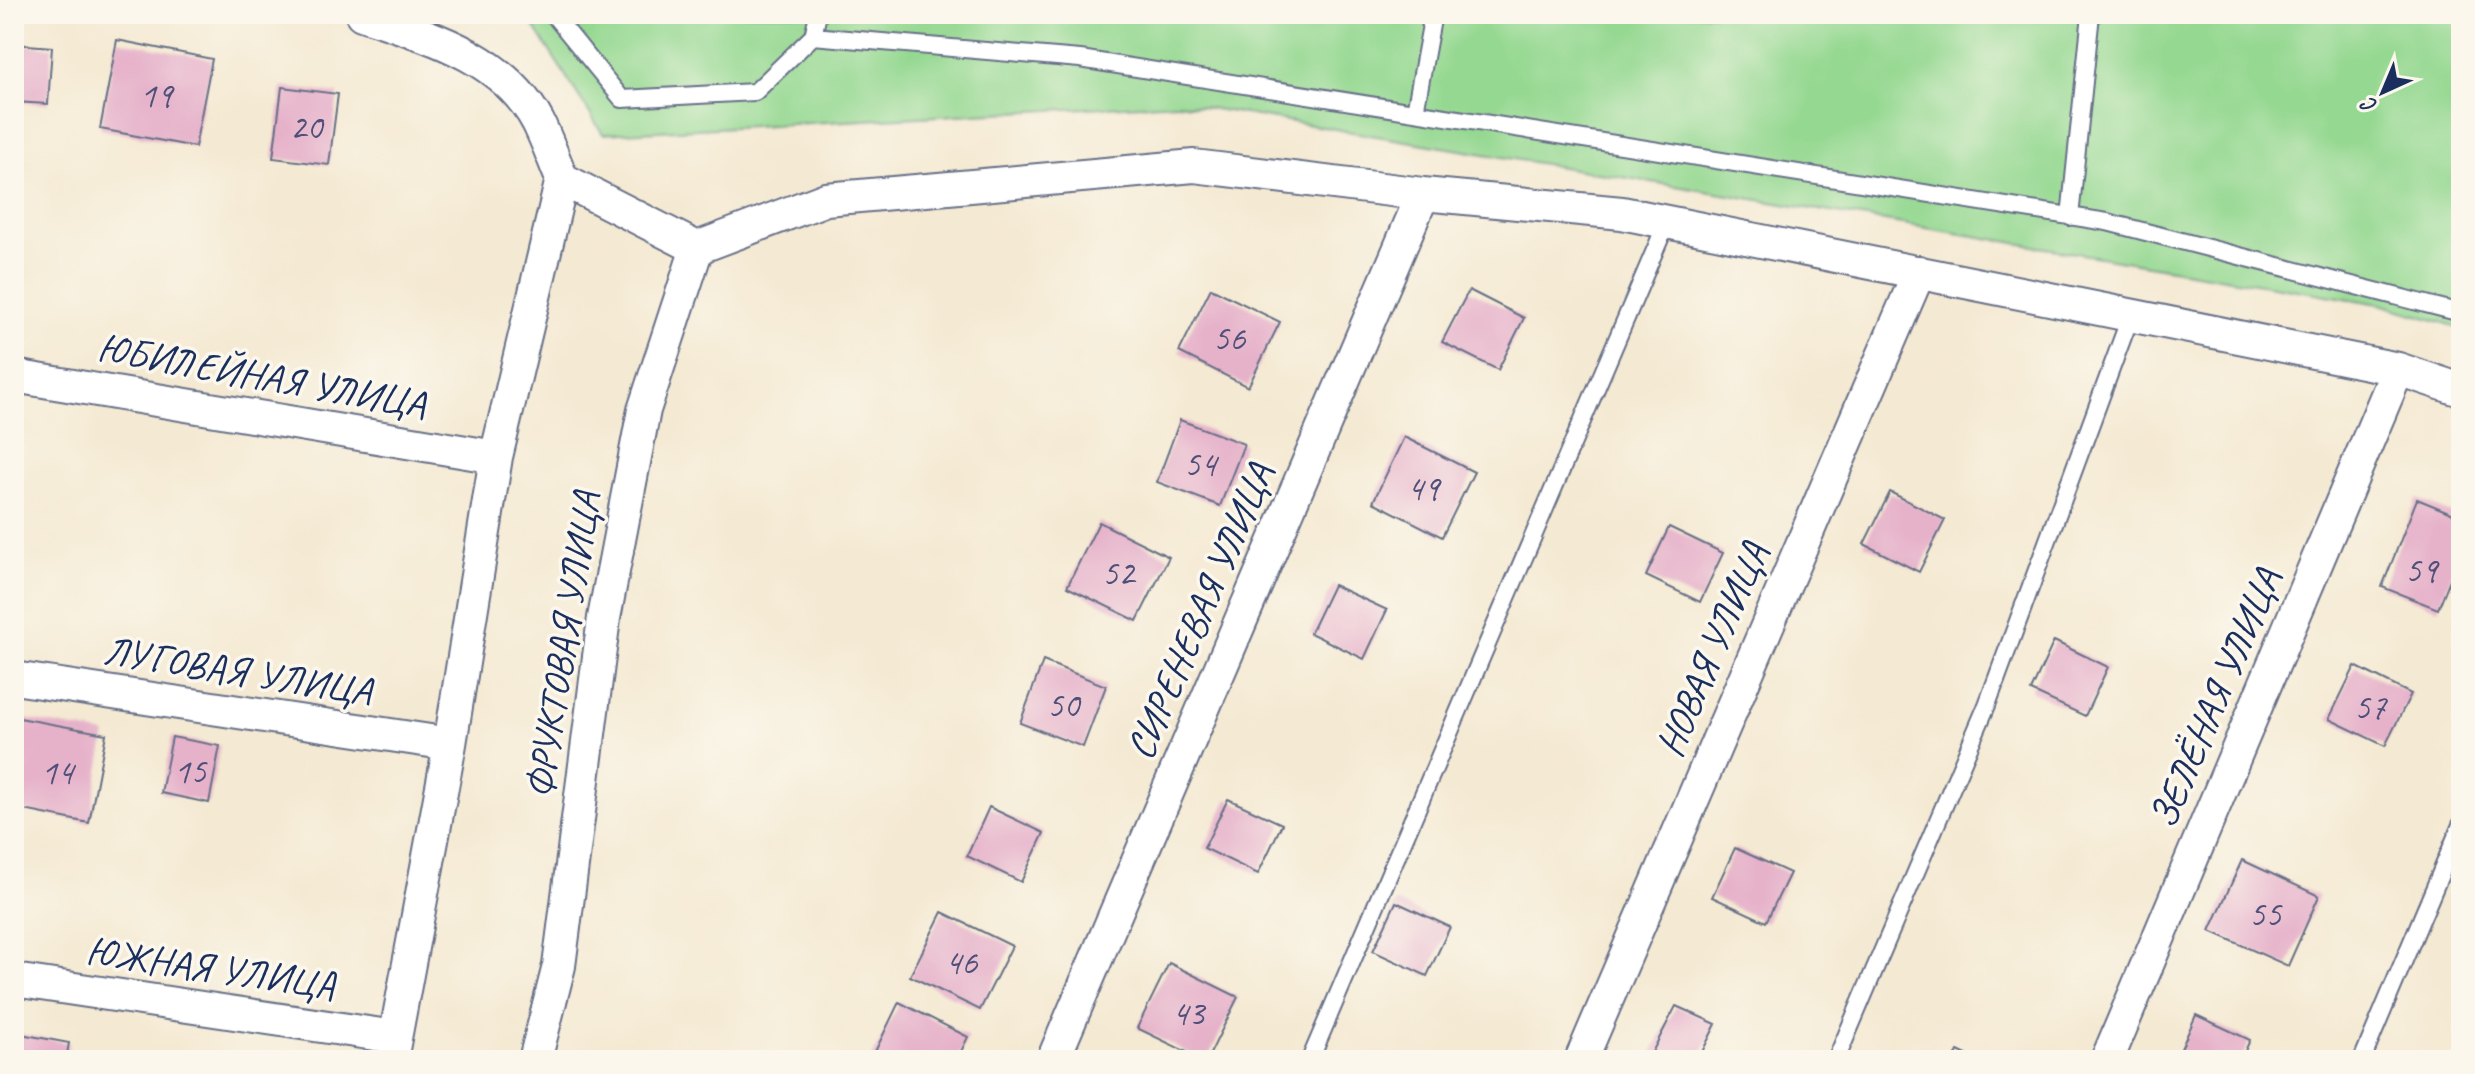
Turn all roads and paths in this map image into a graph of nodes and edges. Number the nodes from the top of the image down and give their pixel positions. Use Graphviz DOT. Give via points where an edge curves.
graph roads {
  1 [pos="362,14"];
  2 [pos="553,14"];
  3 [pos="818,14"];
  4 [pos="1433,14"];
  5 [pos="2091,14"];
  6 [pos="813,36"];
  7 [pos="1415,112"];
  8 [pos="562,179"];
  9 [pos="1423,194"];
  10 [pos="2070,217"];
  11 [pos="1667,222"];
  12 [pos="697,248"];
  13 [pos="1919,272"];
  14 [pos="2461,313"];
  15 [pos="2131,315"];
  16 [pos="2398,369"];
  17 [pos="14,376"];
  18 [pos="2461,390"];
  19 [pos="496,457"];
  20 [pos="14,678"];
  21 [pos="450,744"];
  22 [pos="2461,825"];
  23 [pos="14,980"];
  24 [pos="393,1048"];
  25 [pos="535,1060"];
  26 [pos="1053,1060"];
  27 [pos="1310,1060"];
  28 [pos="1581,1060"];
  29 [pos="1836,1060"];
  30 [pos="2107,1060"];
  31 [pos="2362,1060"];
  1 -- 8 [label="street" via="444,41 487,66 511,86 538,123"];
  2 -- 6 [label="lane" via="622,99 755,92"];
  3 -- 6 [label="lane"];
  4 -- 7 [label="lane"];
  5 -- 10 [label="lane"];
  6 -- 7 [label="lane" via="1080,59"];
  7 -- 10 [label="lane"];
  8 -- 12 [label="street"];
  8 -- 19 [label="street"];
  9 -- 11 [label="street"];
  9 -- 12 [label="street" via="1194,166 826,199"];
  9 -- 26 [label="street, СИРЕНЕВАЯ УЛИЦА"];
  10 -- 14 [label="lane"];
  11 -- 13 [label="street"];
  11 -- 27 [label="lane"];
  12 -- 25 [label="street, ФРУКТОВАЯ УЛИЦА" via="641,425 604,618 559,966"];
  13 -- 15 [label="street"];
  13 -- 28 [label="street, НОВАЯ УЛИЦА"];
  15 -- 16 [label="street"];
  15 -- 29 [label="lane" via="1987,705"];
  16 -- 18 [label="street"];
  16 -- 30 [label="street, ЗЕЛЁНАЯ УЛИЦА"];
  17 -- 19 [label="street, ЮБИЛЕЙНАЯ УЛИЦА"];
  19 -- 21 [label="street"];
  20 -- 21 [label="street, ЛУГОВАЯ УЛИЦА"];
  21 -- 24 [label="street"];
  22 -- 31 [label="lane"];
  23 -- 24 [label="street, ЮЖНАЯ УЛИЦА"];
}
